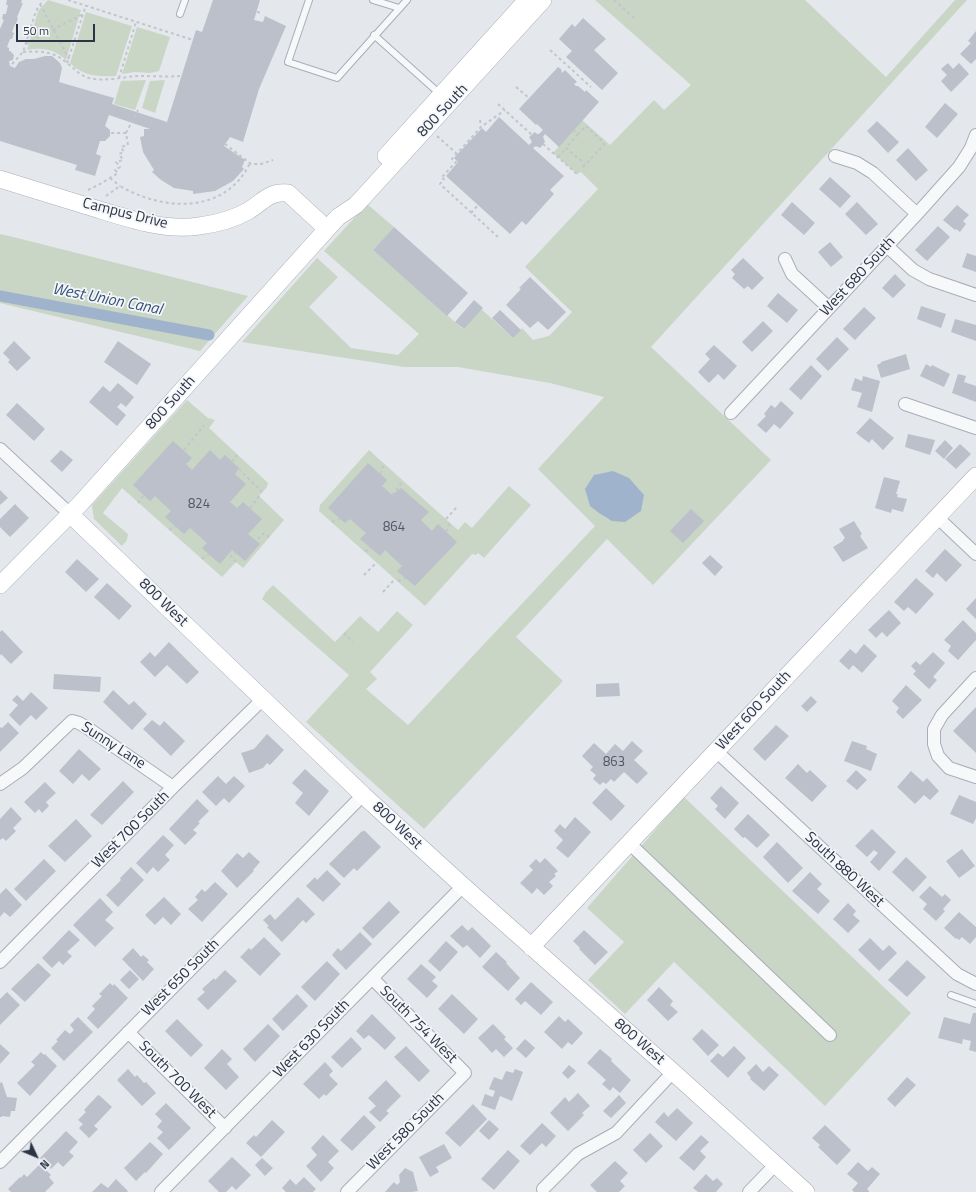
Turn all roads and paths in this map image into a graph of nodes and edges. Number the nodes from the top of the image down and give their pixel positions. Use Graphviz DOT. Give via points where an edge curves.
graph roads {
  1 [pos="43,0"];
  2 [pos="68,0"];
  3 [pos="184,0"];
  4 [pos="308,0"];
  5 [pos="373,0"];
  6 [pos="407,0"];
  7 [pos="614,0"];
  8 [pos="537,1"];
  9 [pos="40,4"];
  10 [pos="86,5"];
  11 [pos="399,8"];
  12 [pos="257,12"];
  13 [pos="83,14"];
  14 [pos="180,14"];
  15 [pos="262,14"];
  16 [pos="635,19"];
  17 [pos="136,22"];
  18 [pos="53,29"];
  19 [pos="374,35"];
  20 [pos="193,40"];
  21 [pos="26,44"];
  22 [pos="550,50"];
  23 [pos="23,52"];
  24 [pos="69,59"];
  25 [pos="67,63"];
  26 [pos="12,64"];
  27 [pos="181,76"];
  28 [pos="119,78"];
  29 [pos="516,87"];
  30 [pos="591,87"];
  31 [pos="441,95"];
  32 [pos="529,98"];
  33 [pos="498,104"];
  34 [pos="138,110"];
  35 [pos="505,110"];
  36 [pos="480,120"];
  37 [pos="481,127"];
  38 [pos="424,130"];
  39 [pos="574,130"];
  40 [pos="111,133"];
  41 [pos="126,133"];
  42 [pos="578,134"];
  43 [pos="532,135"];
  44 [pos="976,135"];
  45 [pos="225,144"];
  46 [pos="543,144"];
  47 [pos="566,148"];
  48 [pos="456,154"];
  49 [pos="835,156"];
  50 [pos="558,157"];
  51 [pos="273,160"];
  52 [pos="250,163"];
  53 [pos="586,165"];
  54 [pos="581,169"];
  55 [pos="577,174"];
  56 [pos="110,178"];
  57 [pos="0,179"];
  58 [pos="120,186"];
  59 [pos="88,190"];
  60 [pos="106,196"];
  61 [pos="478,205"];
  62 [pos="471,213"];
  63 [pos="917,214"];
  64 [pos="333,223"];
  65 [pos="498,237"];
  66 [pos="887,246"];
  67 [pos="785,259"];
  68 [pos="976,295"];
  69 [pos="829,308"];
  70 [pos="905,404"];
  71 [pos="732,413"];
  72 [pos="204,425"];
  73 [pos="976,428"];
  74 [pos="0,449"];
  75 [pos="184,450"];
  76 [pos="237,455"];
  77 [pos="232,462"];
  78 [pos="384,464"];
  79 [pos="239,469"];
  80 [pos="380,474"];
  81 [pos="976,476"];
  82 [pos="403,481"];
  83 [pos="262,492"];
  84 [pos="144,495"];
  85 [pos="392,495"];
  86 [pos="259,496"];
  87 [pos="138,502"];
  88 [pos="457,507"];
  89 [pos="250,508"];
  90 [pos="70,514"];
  91 [pos="938,516"];
  92 [pos="340,518"];
  93 [pos="446,519"];
  94 [pos="332,522"];
  95 [pos="450,522"];
  96 [pos="176,526"];
  97 [pos="170,530"];
  98 [pos="446,532"];
  99 [pos="269,537"];
  100 [pos="258,539"];
  101 [pos="371,548"];
  102 [pos="365,551"];
  103 [pos="236,553"];
  104 [pos="209,554"];
  105 [pos="976,554"];
  106 [pos="202,559"];
  107 [pos="236,562"];
  108 [pos="376,562"];
  109 [pos="364,575"];
  110 [pos="405,578"];
  111 [pos="395,579"];
  112 [pos="398,581"];
  113 [pos="0,585"];
  114 [pos="383,592"];
  115 [pos="344,633"];
  116 [pos="353,642"];
  117 [pos="976,678"];
  118 [pos="263,699"];
  119 [pos="716,751"];
  120 [pos="976,777"];
  121 [pos="0,784"];
  122 [pos="173,787"];
  123 [pos="363,795"];
  124 [pos="629,843"];
  125 [pos="463,886"];
  126 [pos="531,946"];
  127 [pos="0,962"];
  128 [pos="372,978"];
  129 [pos="976,984"];
  130 [pos="951,995"];
  131 [pos="976,1004"];
  132 [pos="128,1032"];
  133 [pos="830,1035"];
  134 [pos="674,1072"];
  135 [pos="465,1073"];
  136 [pos="225,1128"];
  137 [pos="0,1162"];
  138 [pos="775,1165"];
  139 [pos="543,1189"];
  140 [pos="161,1192"];
  141 [pos="347,1192"];
  142 [pos="749,1192"];
  143 [pos="806,1192"];
  1 -- 9 [label="path"];
  2 -- 10 [label="path"];
  3 -- 14 [label="lane"];
  4 -- 19 [label="lane" via="288,62 337,78"];
  5 -- 11 [label="lane"];
  6 -- 11 [label="lane"];
  7 -- 16 [label="path"];
  8 -- 31 [label="street, 800 South"];
  8 -- 38 [label="street, 800 South"];
  9 -- 18 [label="path"];
  9 -- 21 [label="path"];
  10 -- 13 [label="path"];
  10 -- 17 [label="path"];
  11 -- 19 [label="lane"];
  12 -- 15 [label="path"];
  13 -- 18 [label="path"];
  13 -- 24 [label="path"];
  17 -- 20 [label="path"];
  17 -- 28 [label="path"];
  18 -- 21 [label="path"];
  18 -- 24 [label="path"];
  19 -- 31 [label="lane"];
  21 -- 23 [label="path"];
  22 -- 30 [label="path"];
  23 -- 25 [label="path" via="49,52"];
  23 -- 26 [label="path"];
  24 -- 25 [label="path"];
  25 -- 28 [label="path" via="74,71 88,78"];
  27 -- 28 [label="path"];
  29 -- 32 [label="path"];
  31 -- 38 [label="street, 800 South"];
  33 -- 35 [label="path"];
  34 -- 41 [label="path"];
  35 -- 37 [label="path"];
  35 -- 43 [label="path"];
  36 -- 37 [label="path"];
  37 -- 48 [label="path"];
  38 -- 48 [label="path"];
  38 -- 64 [label="street, 800 South" via="356,205"];
  39 -- 42 [label="path"];
  40 -- 41 [label="path"];
  41 -- 56 [label="path" via="128,145 121,147 124,152 119,154 123,160 116,162 120,167 115,170 118,173"];
  42 -- 47 [label="path"];
  42 -- 53 [label="path" via="586,126 604,145"];
  44 -- 63 [label="street, West 680 South" via="959,167"];
  45 -- 52 [label="path"];
  46 -- 50 [label="path"];
  47 -- 50 [label="path"];
  47 -- 53 [label="path"];
  48 -- 62 [label="path" via="452,159 456,162 441,178 444,179 440,184"];
  49 -- 63 [label="street" via="857,163 873,173"];
  50 -- 55 [label="path"];
  51 -- 52 [label="path" via="256,165"];
  52 -- 58 [label="path" via="245,174 235,185 213,199 200,202 179,204 150,200"];
  53 -- 54 [label="path"];
  56 -- 58 [label="path"];
  56 -- 59 [label="path"];
  57 -- 64 [label="street, Campus Drive" via="119,216 162,226 194,227 220,222 247,211 279,192 288,193"];
  58 -- 60 [label="path"];
  61 -- 62 [label="path"];
  62 -- 65 [label="path"];
  63 -- 66 [label="street, West 680 South"];
  64 -- 90 [label="street, 800 South"];
  66 -- 68 [label="street" via="913,270 929,279"];
  66 -- 69 [label="street, West 680 South"];
  67 -- 69 [label="street" via="792,274"];
  69 -- 71 [label="street, West 680 South"];
  70 -- 73 [label="street"];
  72 -- 75 [label="path"];
  74 -- 90 [label="street, 800 West"];
  76 -- 77 [label="path"];
  78 -- 80 [label="path"];
  79 -- 83 [label="path"];
  81 -- 91 [label="street, West 600 South"];
  82 -- 85 [label="path"];
  84 -- 87 [label="path"];
  86 -- 89 [label="path"];
  88 -- 93 [label="path"];
  90 -- 113 [label="street, 800 South"];
  90 -- 118 [label="street, 800 West"];
  91 -- 105 [label="street"];
  91 -- 119 [label="street, West 600 South"];
  92 -- 94 [label="path"];
  95 -- 98 [label="path"];
  96 -- 97 [label="path"];
  99 -- 100 [label="path" via="264,533"];
  101 -- 102 [label="path"];
  103 -- 107 [label="path" via="231,556"];
  104 -- 106 [label="path"];
  108 -- 109 [label="path"];
  110 -- 112 [label="path"];
  111 -- 114 [label="path"];
  115 -- 116 [label="path"];
  117 -- 120 [label="street" via="942,715 934,729 934,744 938,756 949,768"];
  118 -- 122 [label="street, West 700 South"];
  118 -- 123 [label="street, 800 West"];
  119 -- 124 [label="street, West 600 South"];
  119 -- 129 [label="street, South 880 West" via="957,974"];
  121 -- 122 [label="street, Sunny Lane" via="23,768 72,721 89,729"];
  122 -- 127 [label="street, West 700 South"];
  123 -- 125 [label="street, 800 West"];
  123 -- 132 [label="street, West 650 South"];
  124 -- 126 [label="street, West 600 South"];
  124 -- 133 [label="street"];
  125 -- 126 [label="street, 800 West"];
  125 -- 128 [label="street, West 630 South"];
  126 -- 134 [label="street, 800 West"];
  128 -- 135 [label="street, South 754 West"];
  128 -- 136 [label="street, West 630 South"];
  130 -- 131 [label="lane"];
  132 -- 136 [label="street, South 700 West"];
  132 -- 137 [label="street, West 650 South"];
  134 -- 138 [label="street, 800 West"];
  134 -- 139 [label="street" via="616,1133 578,1154"];
  135 -- 141 [label="street, West 580 South"];
  136 -- 140 [label="street, West 630 South"];
  138 -- 142 [label="street"];
  138 -- 143 [label="street, 800 West"];
}
